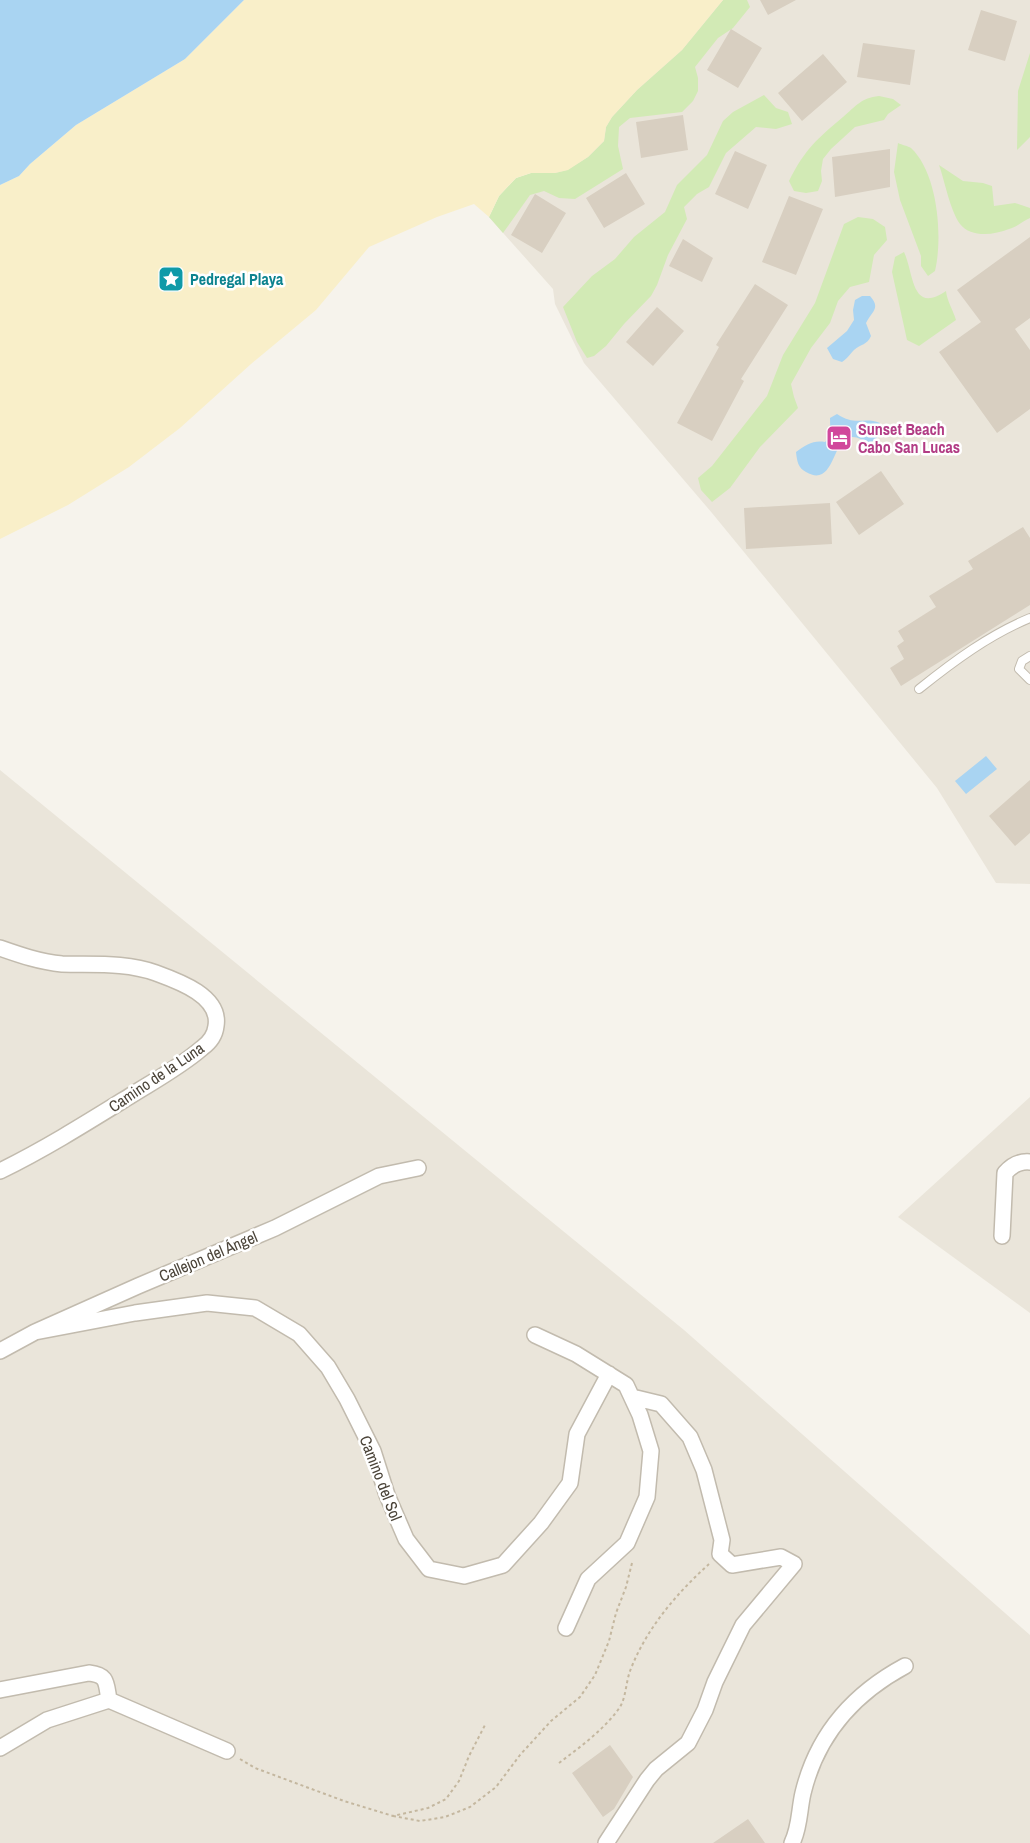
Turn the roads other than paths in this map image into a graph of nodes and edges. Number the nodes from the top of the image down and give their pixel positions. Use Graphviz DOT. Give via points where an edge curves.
graph roads {
  1 [pos="1030,618"];
  2 [pos="1030,656"];
  3 [pos="1030,680"];
  4 [pos="920,689"];
  5 [pos="0,948"];
  6 [pos="1030,1162"];
  7 [pos="418,1168"];
  8 [pos="0,1171"];
  9 [pos="1002,1236"];
  10 [pos="35,1332"];
  11 [pos="535,1335"];
  12 [pos="0,1351"];
  13 [pos="609,1374"];
  14 [pos="632,1398"];
  15 [pos="566,1628"];
  16 [pos="905,1666"];
  17 [pos="0,1690"];
  18 [pos="109,1700"];
  19 [pos="0,1748"];
  20 [pos="227,1751"];
  21 [pos="606,1843"];
  22 [pos="792,1843"];
  1 -- 4 [label="lane" via="965,653"];
  2 -- 3 [label="lane" via="1019,666"];
  5 -- 8 [label="street, Camino de la Luna" via="61,964 137,967 193,989 206,999 216,1018 213,1035 204,1047 96,1117"];
  6 -- 9 [label="street" via="1012,1166 1005,1173"];
  7 -- 10 [label="street, Callejon del Ángel" via="379,1176 275,1228"];
  10 -- 12 [label="street, Callejon del Ángel"];
  10 -- 13 [label="street, Camino del Sol" via="135,1312 207,1303 255,1308 299,1334 328,1367 374,1451 406,1539 429,1569 464,1576 503,1565 570,1483 577,1434"];
  11 -- 13 [label="street"];
  13 -- 14 [label="street" via="626,1385"];
  14 -- 15 [label="street" via="651,1451 647,1497 627,1543 588,1579"];
  14 -- 21 [label="street" via="661,1404 690,1437 705,1470 722,1540 720,1554 732,1565 781,1557 794,1564 743,1625 687,1743 647,1780"];
  16 -- 22 [label="street" via="884,1677 849,1706 828,1731 803,1793"];
  17 -- 18 [label="street" via="89,1673 99,1674 106,1681"];
  18 -- 19 [label="street" via="47,1720"];
  18 -- 20 [label="street"];
}
